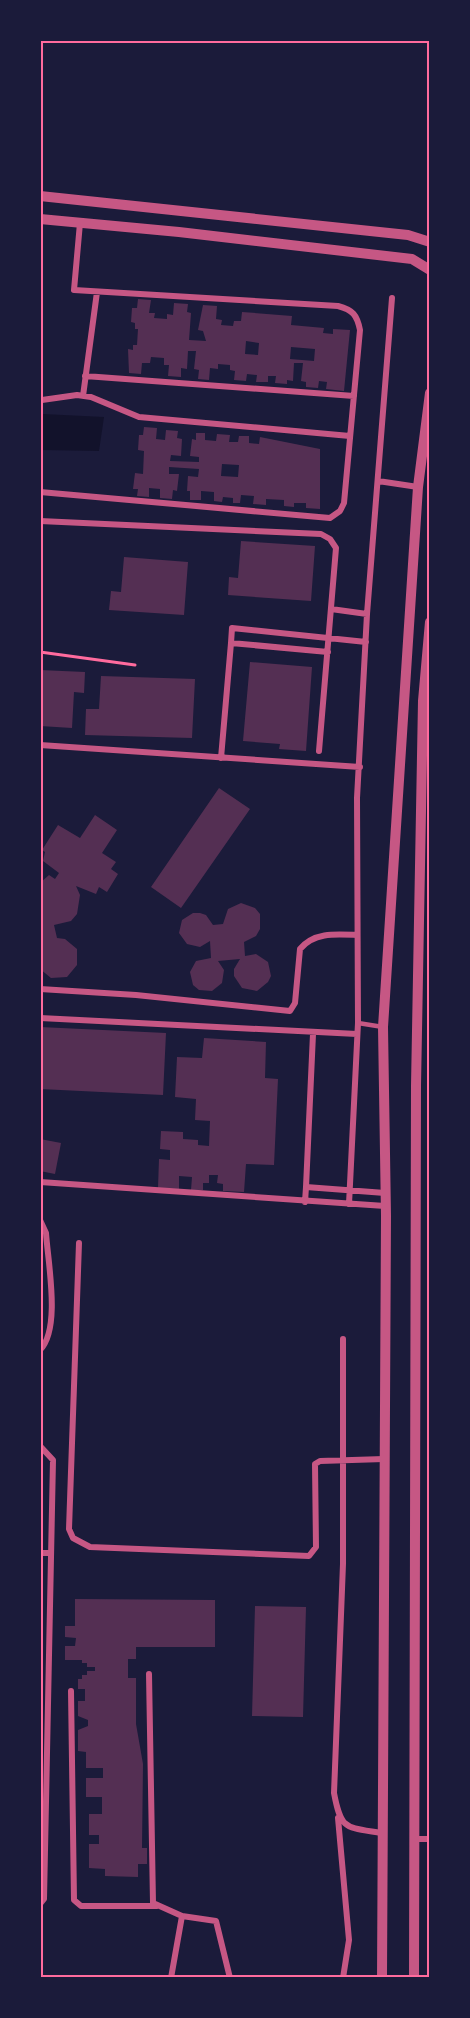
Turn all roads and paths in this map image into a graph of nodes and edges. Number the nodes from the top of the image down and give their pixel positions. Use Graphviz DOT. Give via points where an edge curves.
graph roads {
  1 [pos="40,196"];
  2 [pos="40,219"];
  3 [pos="80,223"];
  4 [pos="429,242"];
  5 [pos="429,270"];
  6 [pos="97,292"];
  7 [pos="392,298"];
  8 [pos="86,376"];
  9 [pos="429,393"];
  10 [pos="83,396"];
  11 [pos="354,396"];
  12 [pos="41,399"];
  13 [pos="40,410"];
  14 [pos="350,436"];
  15 [pos="378,481"];
  16 [pos="418,487"];
  17 [pos="40,492"];
  18 [pos="40,521"];
  19 [pos="331,609"];
  20 [pos="367,614"];
  21 [pos="429,622"];
  22 [pos="329,638"];
  23 [pos="366,642"];
  24 [pos="231,643"];
  25 [pos="40,652"];
  26 [pos="328,652"];
  27 [pos="135,665"];
  28 [pos="40,745"];
  29 [pos="319,751"];
  30 [pos="221,758"];
  31 [pos="360,767"];
  32 [pos="356,935"];
  33 [pos="40,989"];
  34 [pos="40,1018"];
  35 [pos="357,1023"];
  36 [pos="383,1027"];
  37 [pos="313,1034"];
  38 [pos="357,1034"];
  39 [pos="40,1182"];
  40 [pos="306,1187"];
  41 [pos="349,1191"];
  42 [pos="385,1193"];
  43 [pos="305,1202"];
  44 [pos="349,1204"];
  45 [pos="385,1206"];
  46 [pos="40,1220"];
  47 [pos="79,1243"];
  48 [pos="343,1339"];
  49 [pos="40,1350"];
  50 [pos="40,1446"];
  51 [pos="384,1459"];
  52 [pos="343,1461"];
  53 [pos="40,1553"];
  54 [pos="51,1553"];
  55 [pos="149,1674"];
  56 [pos="71,1691"];
  57 [pos="339,1818"];
  58 [pos="381,1833"];
  59 [pos="416,1839"];
  60 [pos="429,1839"];
  61 [pos="40,1904"];
  62 [pos="160,1906"];
  63 [pos="182,1916"];
  64 [pos="171,1977"];
  65 [pos="230,1977"];
  66 [pos="344,1977"];
  67 [pos="382,1977"];
  68 [pos="414,1977"];
  1 -- 4 [label="street" via="408,235"];
  2 -- 3 [label="street"];
  3 -- 5 [label="street" via="412,259"];
  3 -- 6 [label="street" via="74,290"];
  6 -- 8 [label="street"];
  6 -- 11 [label="street" via="349,309 358,317 360,330"];
  7 -- 15 [label="street"];
  8 -- 10 [label="street"];
  8 -- 11 [label="street"];
  9 -- 16 [label="street"];
  10 -- 12 [label="street"];
  10 -- 14 [label="street" via="139,417"];
  11 -- 14 [label="street"];
  12 -- 13 [label="street"];
  14 -- 17 [label="street" via="344,503 330,518"];
  15 -- 16 [label="street"];
  15 -- 20 [label="street"];
  16 -- 36 [label="street"];
  18 -- 19 [label="street" via="321,534 330,538 336,548"];
  19 -- 20 [label="street"];
  19 -- 22 [label="street"];
  20 -- 23 [label="street"];
  21 -- 59 [label="street" via="423,701 416,1086"];
  22 -- 23 [label="street"];
  22 -- 24 [label="street" via="232,628"];
  22 -- 26 [label="street"];
  23 -- 31 [label="street"];
  24 -- 26 [label="street"];
  24 -- 30 [label="street"];
  25 -- 27 [label="path"];
  26 -- 29 [label="street"];
  28 -- 30 [label="street"];
  30 -- 31 [label="street"];
  31 -- 32 [label="street"];
  32 -- 33 [label="street" via="326,934 300,949 295,1004 290,1011"];
  32 -- 35 [label="street"];
  34 -- 37 [label="street"];
  35 -- 36 [label="lane"];
  35 -- 38 [label="street"];
  36 -- 42 [label="street"];
  37 -- 38 [label="street"];
  37 -- 40 [label="street"];
  38 -- 41 [label="street"];
  39 -- 43 [label="street"];
  40 -- 41 [label="street"];
  40 -- 43 [label="street"];
  41 -- 42 [label="street"];
  41 -- 44 [label="street"];
  42 -- 45 [label="street"];
  43 -- 44 [label="street"];
  44 -- 45 [label="street"];
  45 -- 51 [label="street"];
  46 -- 49 [label="street" via="46,1233 52,1323 47,1343"];
  47 -- 52 [label="street" via="69,1529 74,1538 90,1547 309,1556 316,1547 315,1464"];
  48 -- 52 [label="street"];
  50 -- 54 [label="street" via="53,1460"];
  51 -- 52 [label="street"];
  51 -- 58 [label="street"];
  52 -- 57 [label="street" via="334,1793"];
  53 -- 54 [label="street"];
  54 -- 61 [label="street" via="44,1899"];
  55 -- 62 [label="street" via="153,1903"];
  56 -- 62 [label="street" via="74,1900 81,1906"];
  57 -- 58 [label="street" via="350,1828"];
  57 -- 66 [label="street" via="349,1940"];
  58 -- 67 [label="street"];
  59 -- 60 [label="street"];
  59 -- 68 [label="street"];
  62 -- 63 [label="street"];
  63 -- 64 [label="street"];
  63 -- 65 [label="street" via="216,1921"];
}
